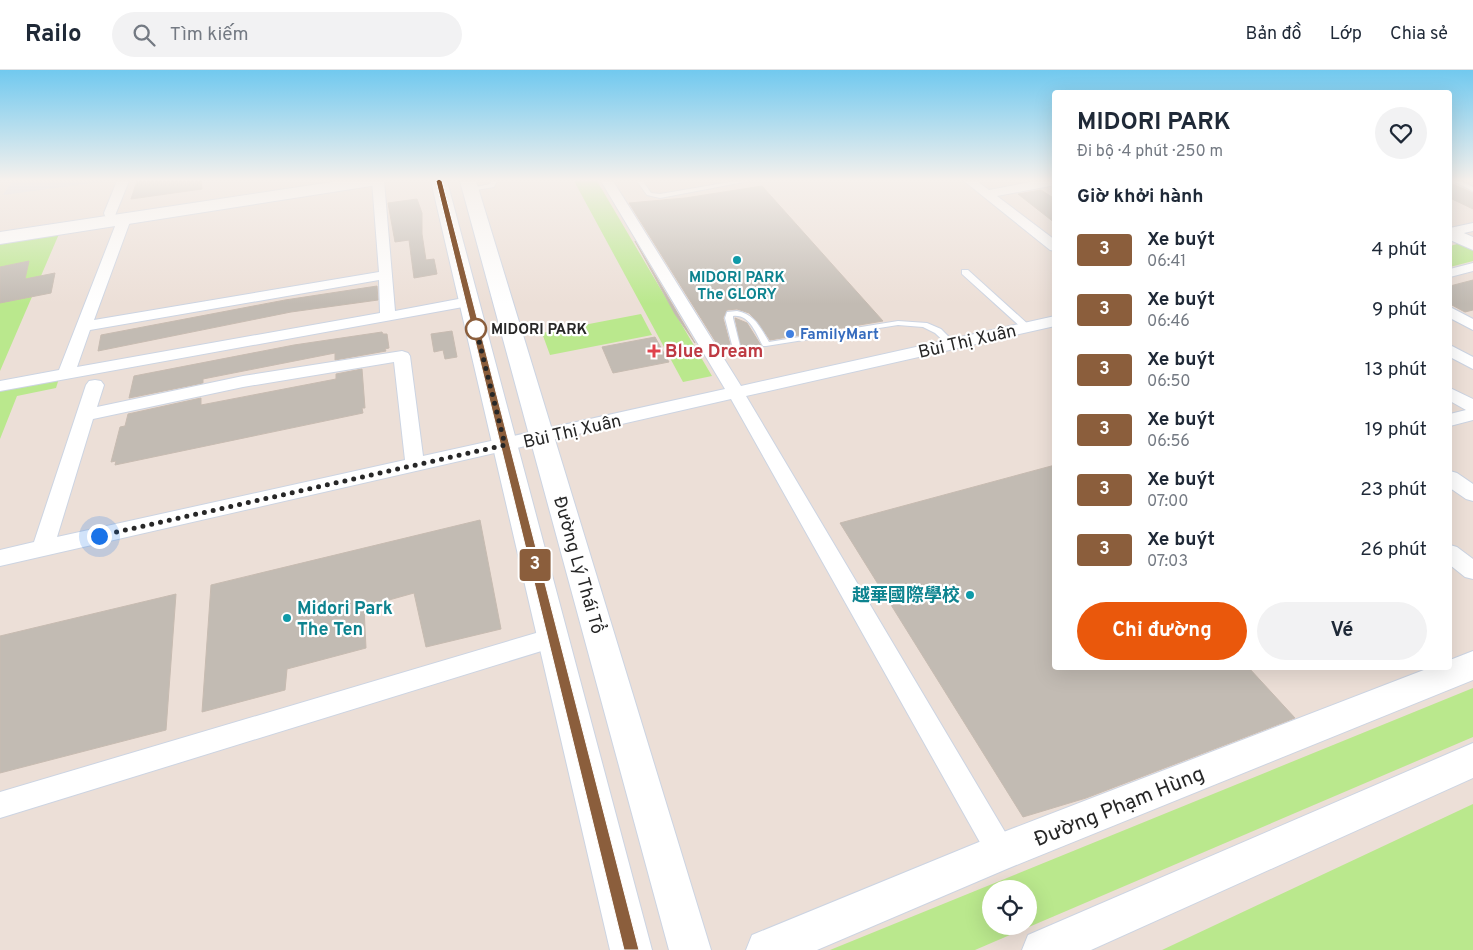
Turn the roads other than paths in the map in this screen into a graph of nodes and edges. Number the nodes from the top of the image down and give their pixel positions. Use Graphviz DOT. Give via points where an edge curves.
graph roads {
  1 [pos="66,222"];
  2 [pos="85,222"];
  3 [pos="115,222"];
  4 [pos="381,222"];
  5 [pos="449,222"];
  6 [pos="488,222"];
  7 [pos="632,222"];
  8 [pos="1024,222"];
  9 [pos="1473,226"];
  10 [pos="0,230"];
  11 [pos="1452,231"];
  12 [pos="1452,233"];
  13 [pos="0,238"];
  14 [pos="1052,243"];
  15 [pos="1473,244"];
  16 [pos="965,272"];
  17 [pos="386,275"];
  18 [pos="469,302"];
  19 [pos="1452,313"];
  20 [pos="388,316"];
  21 [pos="1052,322"];
  22 [pos="1473,325"];
  23 [pos="84,326"];
  24 [pos="1027,328"];
  25 [pos="952,344"];
  26 [pos="1452,351"];
  27 [pos="712,353"];
  28 [pos="1471,361"];
  29 [pos="1452,366"];
  30 [pos="66,374"];
  31 [pos="95,385"];
  32 [pos="0,386"];
  33 [pos="736,393"];
  34 [pos="1452,394"];
  35 [pos="1473,407"];
  36 [pos="1473,414"];
  37 [pos="85,415"];
  38 [pos="1452,419"];
  39 [pos="542,438"];
  40 [pos="505,445"];
  41 [pos="416,465"];
  42 [pos="1457,480"];
  43 [pos="1473,494"];
  44 [pos="43,548"];
  45 [pos="1452,554"];
  46 [pos="0,558"];
  47 [pos="1473,570"];
  48 [pos="553,638"];
  49 [pos="1473,665"];
  50 [pos="1473,760"];
  51 [pos="0,805"];
  52 [pos="1001,852"];
  53 [pos="1059,947"];
  54 [pos="631,950"];
  55 [pos="690,950"];
  56 [pos="766,950"];
  1 -- 10 [label="street"];
  2 -- 13 [label="street"];
  3 -- 23 [label="street"];
  4 -- 17 [label="street"];
  5 -- 18 [label="street"];
  6 -- 39 [label="street, Đường Lý Thái Tổ"];
  7 -- 27 [label="street"];
  8 -- 14 [label="street"];
  9 -- 11 [label="street"];
  12 -- 15 [label="street"];
  16 -- 24 [label="lane"];
  17 -- 20 [label="street"];
  17 -- 23 [label="street"];
  18 -- 20 [label="street"];
  18 -- 40 [label="street"];
  19 -- 22 [label="street"];
  20 -- 30 [label="street"];
  21 -- 24 [label="street, Bùi Thị Xuân"];
  23 -- 30 [label="street"];
  24 -- 25 [label="street, Bùi Thị Xuân"];
  25 -- 27 [label="lane" via="924,325 898,323 766,344 749,317 736,312 729,318 736,346"];
  25 -- 33 [label="street, Bùi Thị Xuân"];
  26 -- 28 [label="street"];
  27 -- 33 [label="street"];
  28 -- 29 [label="street"];
  30 -- 32 [label="street"];
  31 -- 37 [label="street"];
  33 -- 39 [label="street, Bùi Thị Xuân"];
  33 -- 52 [label="street"];
  34 -- 35 [label="street"];
  36 -- 38 [label="street"];
  37 -- 41 [label="street" via="211,387 402,356"];
  37 -- 44 [label="street"];
  39 -- 40 [label="street, Bùi Thị Xuân"];
  39 -- 55 [label="street, Đường Lý Thái Tổ"];
  40 -- 41 [label="street, Bùi Thị Xuân"];
  40 -- 48 [label="street"];
  41 -- 44 [label="street, Bùi Thị Xuân"];
  42 -- 43 [label="street"];
  44 -- 46 [label="street, Bùi Thị Xuân"];
  45 -- 47 [label="street"];
  48 -- 51 [label="street"];
  48 -- 54 [label="street"];
  49 -- 52 [label="street, Đường Phạm Hùng"];
  50 -- 53 [label="street"];
  52 -- 56 [label="street, Đường Phạm Hùng"];
}
